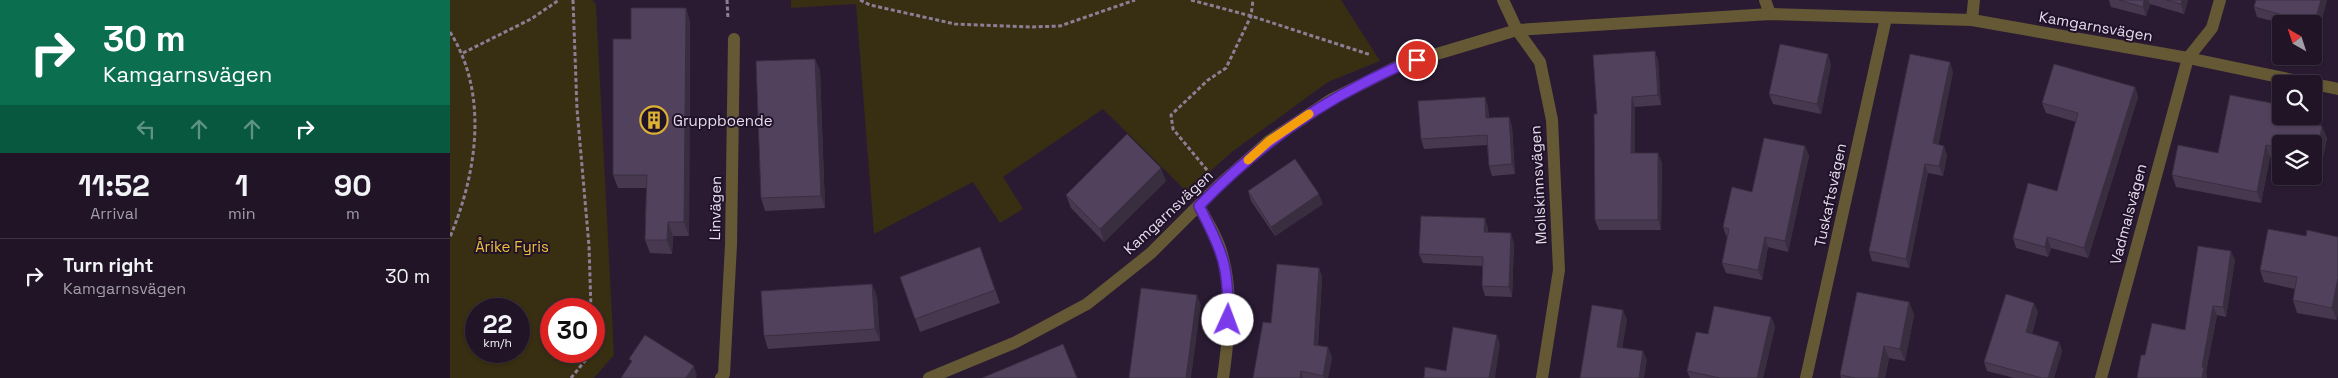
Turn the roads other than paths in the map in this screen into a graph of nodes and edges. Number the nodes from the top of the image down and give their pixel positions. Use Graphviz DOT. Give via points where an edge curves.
graph roads {
  1 [pos="1503,0"];
  2 [pos="1765,0"];
  3 [pos="1974,0"];
  4 [pos="2220,0"];
  5 [pos="1770,14"];
  6 [pos="1886,18"];
  7 [pos="1972,20"];
  8 [pos="1518,30"];
  9 [pos="734,39"];
  10 [pos="2188,58"];
  11 [pos="2272,75"];
  12 [pos="2322,86"];
  13 [pos="2338,89"];
  14 [pos="1199,206"];
  15 [pos="726,377"];
  16 [pos="929,378"];
  17 [pos="1223,378"];
  18 [pos="1542,378"];
  19 [pos="1806,378"];
  20 [pos="2101,378"];
  1 -- 8 [label="street, Mollskinnsvägen"];
  2 -- 5 [label="street"];
  3 -- 7 [label="street"];
  4 -- 10 [label="street" via="2212,28"];
  5 -- 6 [label="street, Kamgarnsvägen"];
  5 -- 8 [label="street, Kamgarnsvägen"];
  6 -- 7 [label="street, Kamgarnsvägen"];
  6 -- 19 [label="street, Tuskaftsvägen"];
  7 -- 10 [label="street, Kamgarnsvägen"];
  8 -- 14 [label="street, Kamgarnsvägen" via="1400,65 1332,99 1269,141"];
  8 -- 18 [label="street, Mollskinnsvägen" via="1540,62 1552,120 1559,270"];
  9 -- 15 [label="street, Linvägen"];
  10 -- 11 [label="street, Kamgarnsvägen"];
  10 -- 20 [label="street, Vadmalsvägen"];
  12 -- 13 [label="street, Kamgarnsvägen"];
  14 -- 16 [label="street, Kamgarnsvägen" via="1151,253 1086,304 1016,342"];
  14 -- 17 [label="street" via="1220,246 1229,288"];
}
